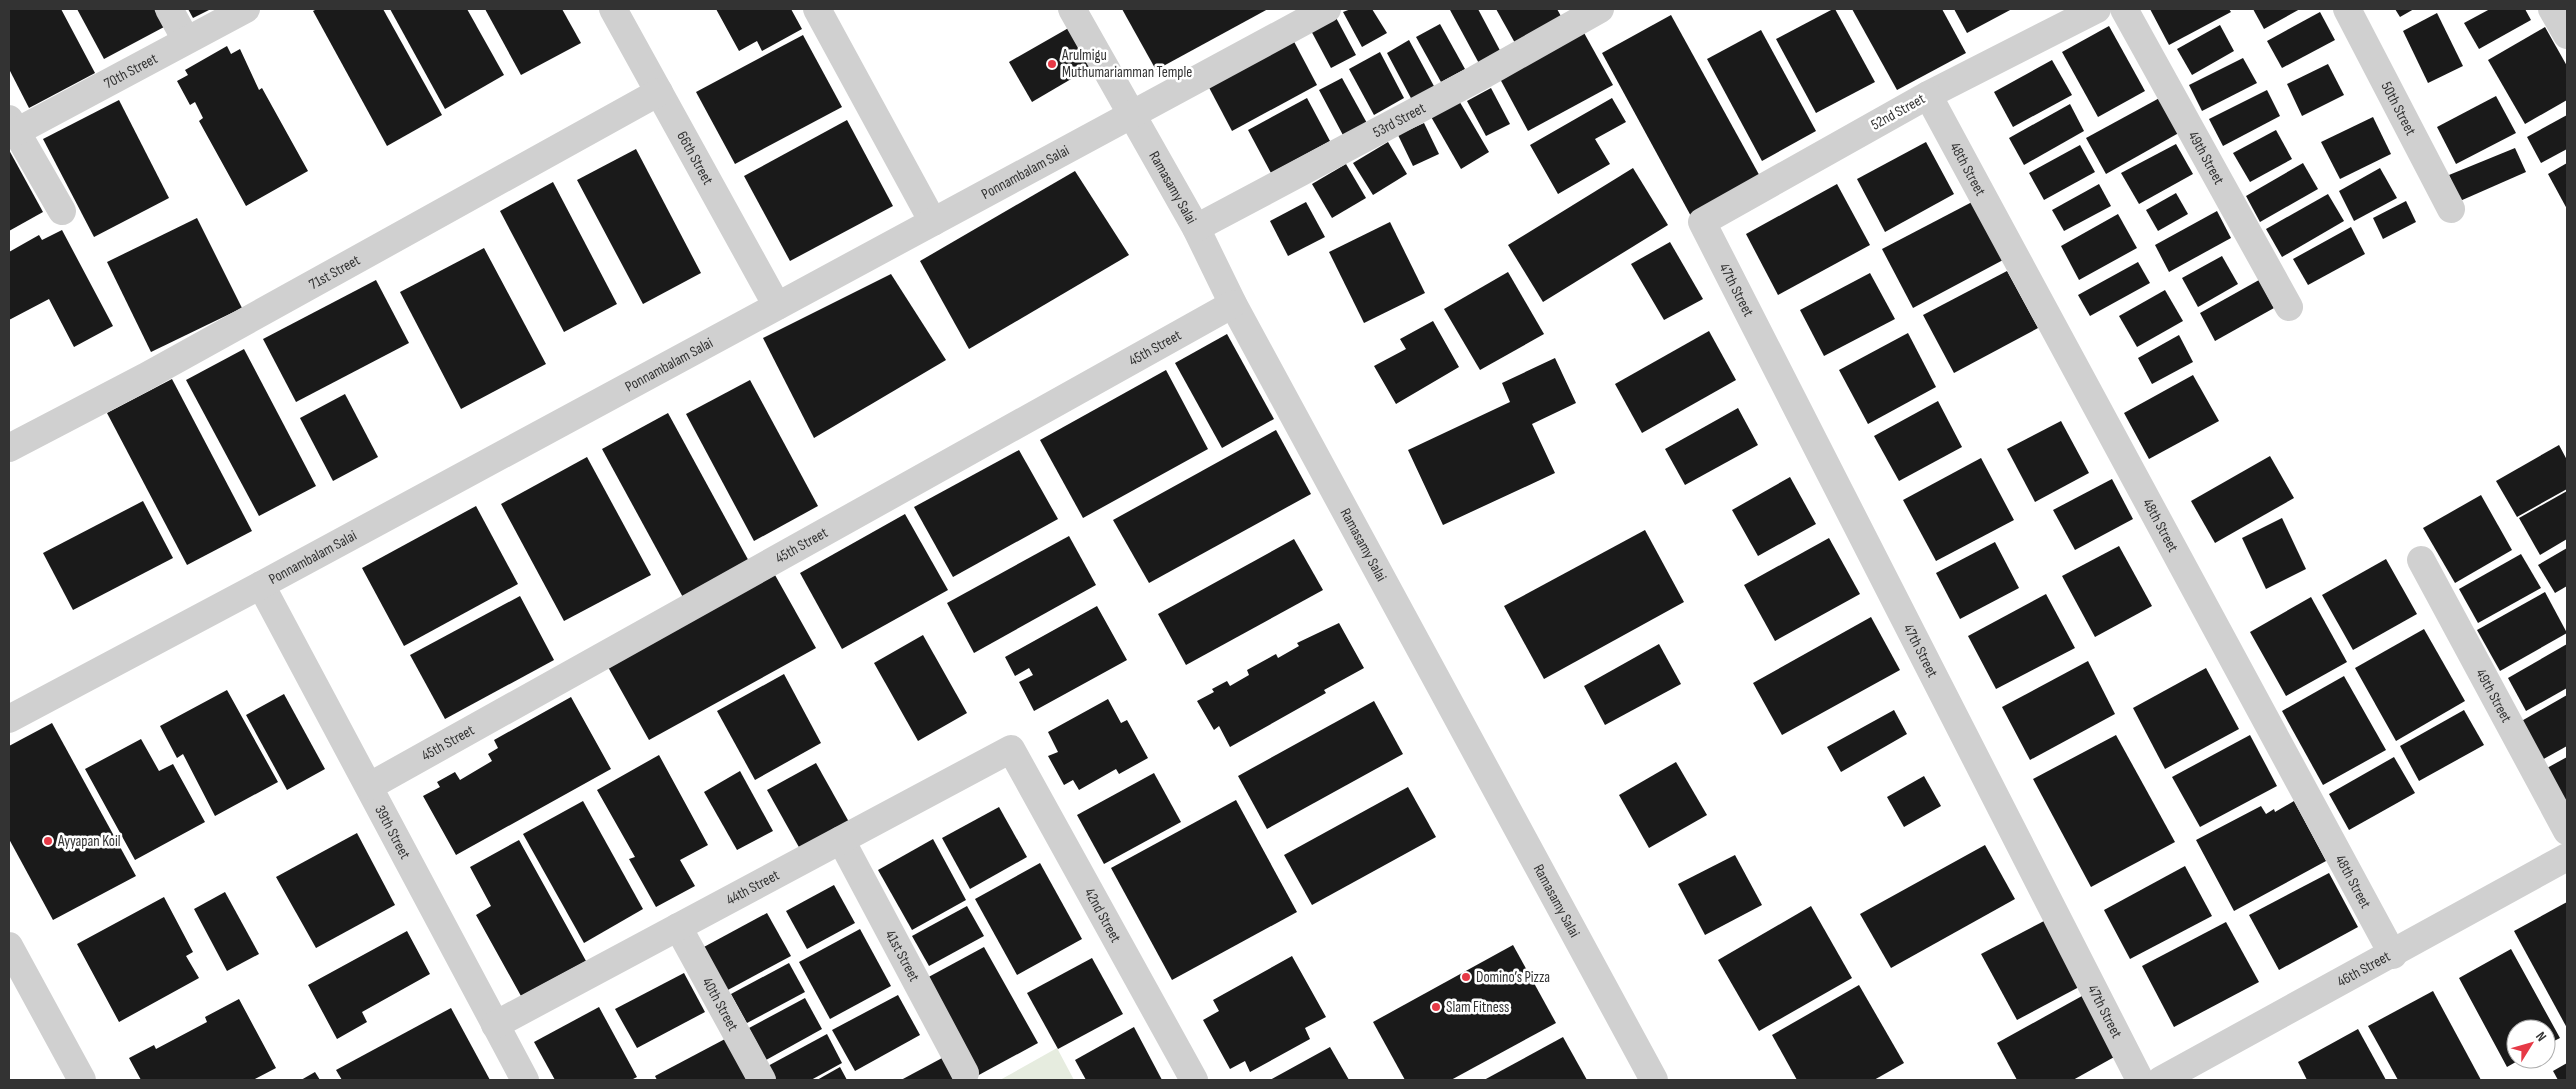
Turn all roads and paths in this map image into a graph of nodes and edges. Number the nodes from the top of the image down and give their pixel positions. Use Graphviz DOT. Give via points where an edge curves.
graph roads {
  1 [pos="170,9"];
  2 [pos="246,9"];
  3 [pos="614,9"];
  4 [pos="817,9"];
  5 [pos="1072,9"];
  6 [pos="1327,9"];
  7 [pos="1600,9"];
  8 [pos="2097,9"];
  9 [pos="2124,9"];
  10 [pos="2347,9"];
  11 [pos="2552,9"];
  12 [pos="2567,35"];
  13 [pos="186,40"];
  14 [pos="659,92"];
  15 [pos="1928,95"];
  16 [pos="1130,115"];
  17 [pos="12,126"];
  18 [pos="2451,209"];
  19 [pos="62,212"];
  20 [pos="933,222"];
  21 [pos="1702,222"];
  22 [pos="1196,228"];
  23 [pos="1233,304"];
  24 [pos="777,306"];
  25 [pos="2289,307"];
  26 [pos="9,448"];
  27 [pos="2421,560"];
  28 [pos="261,585"];
  29 [pos="9,719"];
  30 [pos="1011,749"];
  31 [pos="370,786"];
  32 [pos="2567,831"];
  33 [pos="841,840"];
  34 [pos="2567,857"];
  35 [pos="678,927"];
  36 [pos="9,946"];
  37 [pos="2393,954"];
  38 [pos="495,1025"];
  39 [pos="965,1072"];
  40 [pos="82,1080"];
  41 [pos="525,1080"];
  42 [pos="762,1080"];
  43 [pos="1194,1080"];
  44 [pos="1654,1080"];
  45 [pos="2140,1080"];
  46 [pos="2161,1080"];
  1 -- 13 [label="street"];
  2 -- 13 [label="street, 70th Street"];
  3 -- 14 [label="street, 66th Street"];
  4 -- 20 [label="street"];
  5 -- 16 [label="street, Ramasamy Salai"];
  6 -- 16 [label="street, Ponnambalam Salai"];
  7 -- 22 [label="street, 53rd Street"];
  8 -- 15 [label="street, 52nd Street"];
  9 -- 25 [label="street, 49th Street"];
  10 -- 18 [label="street, 50th Street"];
  11 -- 12 [label="street"];
  13 -- 17 [label="street, 70th Street"];
  14 -- 24 [label="street, 66th Street"];
  14 -- 26 [label="street, 71st Street" via="145,377"];
  15 -- 21 [label="street, 52nd Street"];
  15 -- 37 [label="street, 48th Street"];
  16 -- 20 [label="street, Ponnambalam Salai"];
  16 -- 22 [label="street, Ramasamy Salai"];
  17 -- 19 [label="street"];
  20 -- 24 [label="street, Ponnambalam Salai"];
  21 -- 45 [label="street, 47th Street"];
  22 -- 23 [label="street, Ramasamy Salai"];
  23 -- 31 [label="street, 45th Street"];
  23 -- 44 [label="street, Ramasamy Salai"];
  24 -- 28 [label="street, Ponnambalam Salai"];
  27 -- 32 [label="street, 49th Street"];
  28 -- 29 [label="street, Ponnambalam Salai"];
  28 -- 31 [label="street, 39th Street"];
  30 -- 33 [label="street, 44th Street"];
  30 -- 43 [label="street, 42nd Street"];
  31 -- 38 [label="street, 39th Street"];
  33 -- 35 [label="street, 44th Street"];
  33 -- 39 [label="street, 41st Street"];
  34 -- 37 [label="street, 46th Street"];
  35 -- 38 [label="street, 44th Street"];
  35 -- 42 [label="street, 40th Street"];
  36 -- 40 [label="street"];
  37 -- 46 [label="street, 46th Street"];
  38 -- 41 [label="street, 39th Street"];
}
